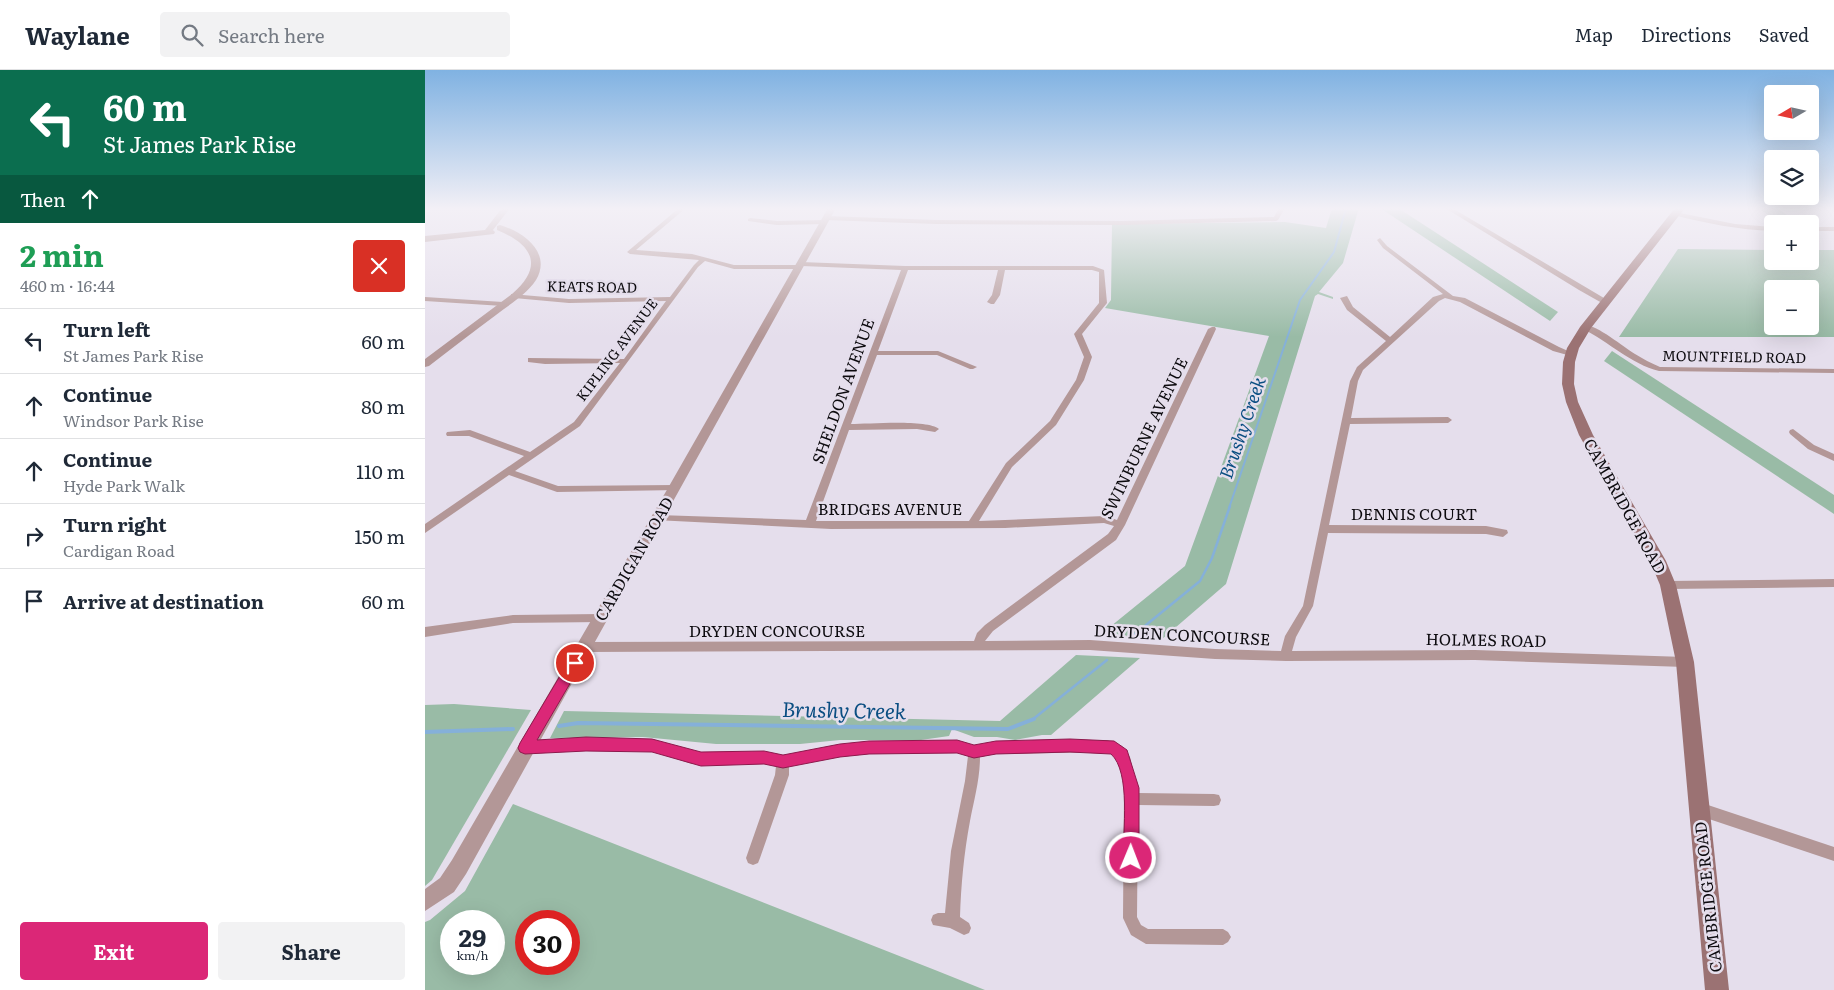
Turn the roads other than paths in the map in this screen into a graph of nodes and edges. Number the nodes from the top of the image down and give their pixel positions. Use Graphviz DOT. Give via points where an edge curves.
graph roads {
  1 [pos="533,251"];
  2 [pos="631,251"];
  3 [pos="808,251"];
  4 [pos="1389,251"];
  5 [pos="1518,251"];
  6 [pos="1645,251"];
  7 [pos="704,259"];
  8 [pos="800,265"];
  9 [pos="905,268"];
  10 [pos="1002,268"];
  11 [pos="514,296"];
  12 [pos="1450,296"];
  13 [pos="1344,298"];
  14 [pos="425,299"];
  15 [pos="670,299"];
  16 [pos="1605,301"];
  17 [pos="991,302"];
  18 [pos="503,304"];
  19 [pos="1586,327"];
  20 [pos="1212,329"];
  21 [pos="1390,342"];
  22 [pos="873,353"];
  23 [pos="1571,354"];
  24 [pos="531,360"];
  25 [pos="626,361"];
  26 [pos="425,364"];
  27 [pos="973,367"];
  28 [pos="1834,371"];
  29 [pos="1448,420"];
  30 [pos="1347,421"];
  31 [pos="846,426"];
  32 [pos="935,430"];
  33 [pos="1793,432"];
  34 [pos="450,434"];
  35 [pos="532,456"];
  36 [pos="1834,458"];
  37 [pos="509,472"];
  38 [pos="675,488"];
  39 [pos="658,518"];
  40 [pos="810,524"];
  41 [pos="972,524"];
  42 [pos="1120,525"];
  43 [pos="425,529"];
  44 [pos="1324,529"];
  45 [pos="1503,533"];
  46 [pos="1834,583"];
  47 [pos="1668,585"];
  48 [pos="601,618"];
  49 [pos="425,632"];
  50 [pos="585,646"];
  51 [pos="979,646"];
  52 [pos="1286,656"];
  53 [pos="1685,662"];
  54 [pos="525,748"];
  55 [pos="974,752"];
  56 [pos="783,761"];
  57 [pos="1132,799"];
  58 [pos="1215,800"];
  59 [pos="1699,809"];
  60 [pos="1834,854"];
  61 [pos="753,858"];
  62 [pos="425,901"];
  63 [pos="951,923"];
  64 [pos="1223,937"];
  65 [pos="1717,990"];
  1 -- 11 [label="street" via="535,274"];
  2 -- 7 [label="street"];
  3 -- 8 [label="street, CARDIGAN ROAD"];
  4 -- 12 [label="street"];
  5 -- 16 [label="street"];
  6 -- 16 [label="main road, CAMBRIDGE ROAD"];
  7 -- 8 [label="street" via="734,267"];
  7 -- 15 [label="street, KIPLING AVENUE"];
  8 -- 9 [label="street"];
  8 -- 38 [label="street, CARDIGAN ROAD"];
  9 -- 10 [label="street"];
  9 -- 22 [label="street, SHELDON AVENUE"];
  10 -- 17 [label="street" via="996,295"];
  10 -- 41 [label="street" via="1099,268 1103,275 1104,298 1078,334 1088,357 1080,380 1053,423 1009,465"];
  11 -- 15 [label="street, KEATS ROAD" via="569,301"];
  11 -- 18 [label="street"];
  12 -- 21 [label="street, DRYDEN CONCOURSE" via="1436,299"];
  12 -- 23 [label="street"];
  13 -- 21 [label="street" via="1350,308"];
  14 -- 18 [label="street"];
  15 -- 25 [label="street, KIPLING AVENUE"];
  16 -- 19 [label="main road, CAMBRIDGE ROAD"];
  18 -- 26 [label="street"];
  19 -- 23 [label="main road, CAMBRIDGE ROAD"];
  19 -- 28 [label="street, MOUNTFIELD ROAD" via="1659,369"];
  20 -- 42 [label="street, SWINBURNE AVENUE"];
  21 -- 30 [label="street, DRYDEN CONCOURSE" via="1358,372"];
  22 -- 27 [label="street" via="938,353"];
  22 -- 31 [label="street, SHELDON AVENUE"];
  23 -- 47 [label="main road, CAMBRIDGE ROAD" via="1568,384 1578,419 1645,536"];
  24 -- 25 [label="street"];
  25 -- 35 [label="street, KIPLING AVENUE" via="577,424"];
  29 -- 30 [label="street"];
  30 -- 44 [label="street, DRYDEN CONCOURSE"];
  31 -- 32 [label="street" via="917,426"];
  31 -- 40 [label="street, SHELDON AVENUE"];
  33 -- 36 [label="street" via="1811,447"];
  34 -- 35 [label="street" via="470,433"];
  35 -- 37 [label="street, KIPLING AVENUE"];
  37 -- 38 [label="street" via="557,490"];
  37 -- 43 [label="street, KIPLING AVENUE"];
  38 -- 39 [label="street, CARDIGAN ROAD"];
  39 -- 40 [label="street, BRIDGES AVENUE"];
  39 -- 48 [label="street, CARDIGAN ROAD"];
  40 -- 41 [label="street, BRIDGES AVENUE"];
  41 -- 42 [label="street, BRIDGES AVENUE" via="1105,518"];
  42 -- 51 [label="street, SWINBURNE AVENUE" via="1112,537 989,628 981,636"];
  44 -- 45 [label="street, DENNIS COURT" via="1486,530"];
  44 -- 52 [label="street, DRYDEN CONCOURSE" via="1306,613 1289,636"];
  46 -- 47 [label="street"];
  47 -- 53 [label="main road, CAMBRIDGE ROAD"];
  48 -- 49 [label="street" via="513,619"];
  48 -- 50 [label="street, CARDIGAN ROAD"];
  50 -- 51 [label="street, DRYDEN CONCOURSE"];
  50 -- 54 [label="street, CARDIGAN ROAD"];
  51 -- 52 [label="street, DRYDEN CONCOURSE" via="1100,645 1201,654"];
  52 -- 53 [label="street, HOLMES ROAD" via="1475,655"];
  53 -- 59 [label="main road, CAMBRIDGE ROAD"];
  54 -- 56 [label="street" via="586,744 652,745 701,759 764,758"];
  54 -- 62 [label="street, CARDIGAN ROAD" via="455,873 447,885"];
  55 -- 56 [label="street" via="957,746 869,748"];
  55 -- 57 [label="street" via="996,748 1114,748 1125,761"];
  55 -- 63 [label="street" via="973,775 953,888"];
  56 -- 61 [label="street" via="782,775"];
  57 -- 58 [label="street"];
  57 -- 64 [label="street" via="1130,918 1133,926 1146,936"];
  59 -- 60 [label="street"];
  59 -- 65 [label="main road, CAMBRIDGE ROAD"];
}
